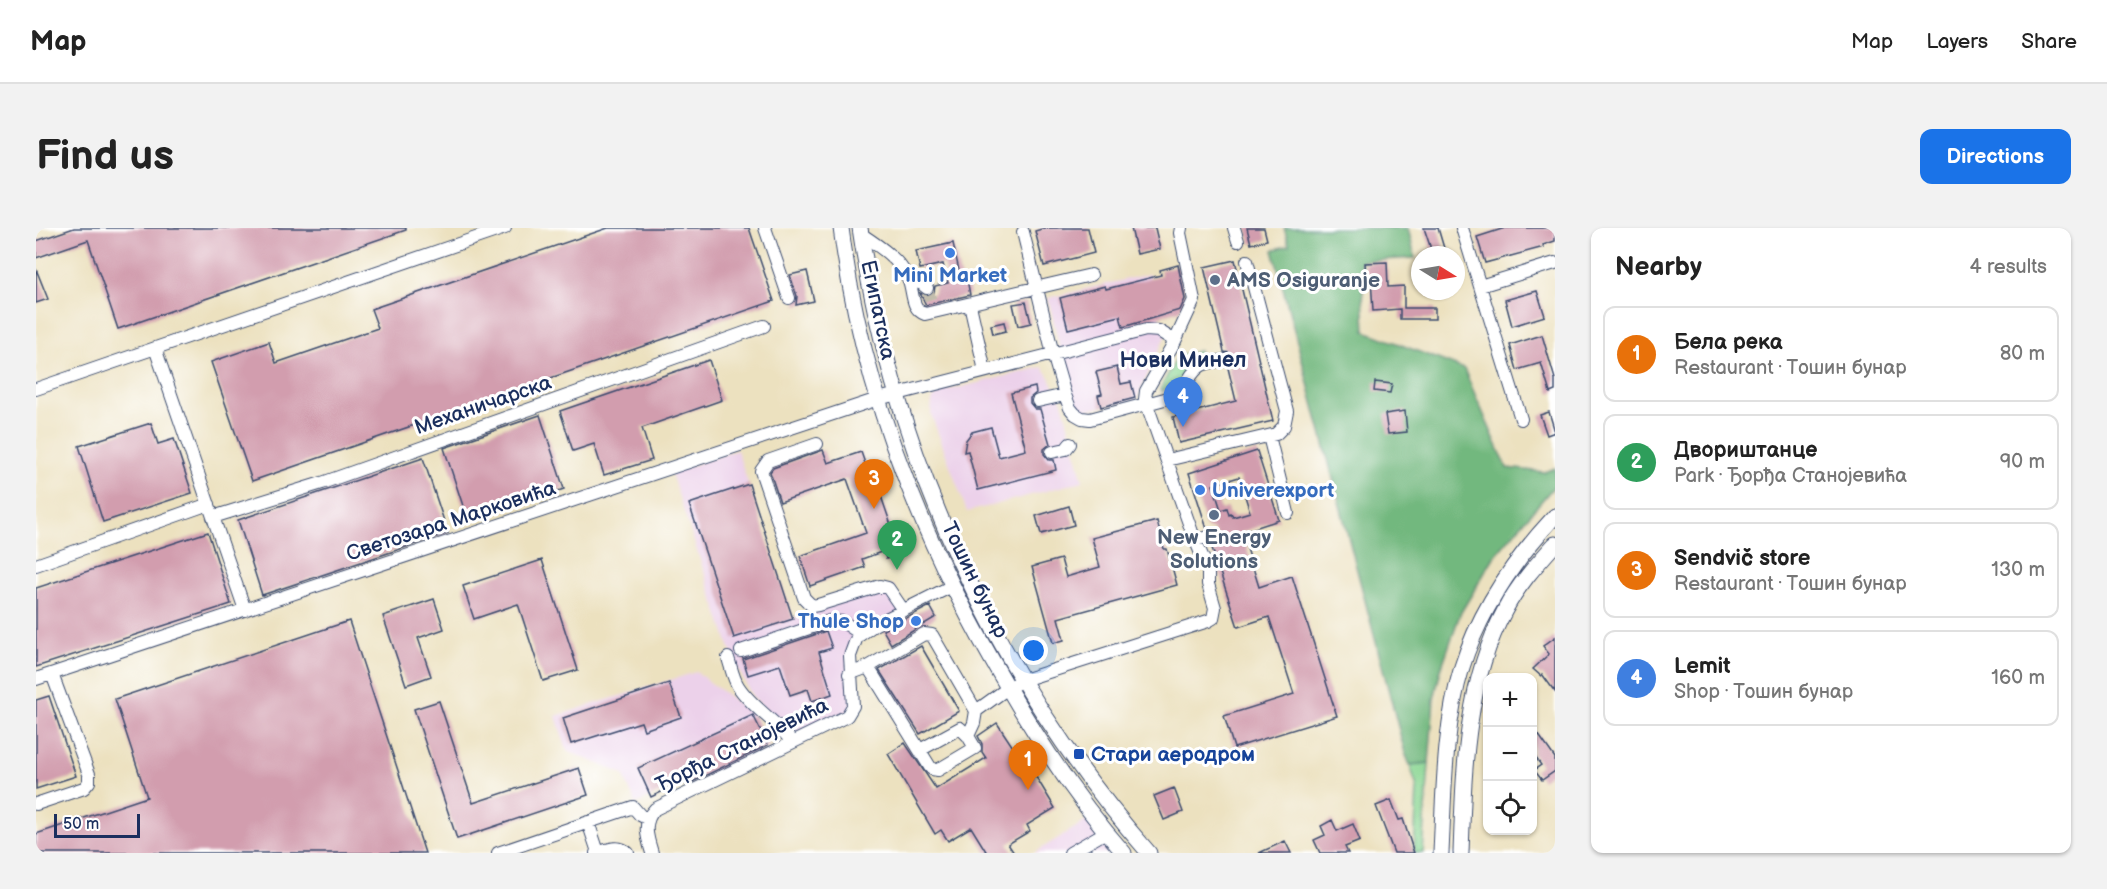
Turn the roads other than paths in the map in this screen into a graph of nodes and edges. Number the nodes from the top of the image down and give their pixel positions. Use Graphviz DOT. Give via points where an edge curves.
graph roads {
  1 [pos="505,228"];
  2 [pos="765,228"];
  3 [pos="842,228"];
  4 [pos="1181,228"];
  5 [pos="1234,228"];
  6 [pos="1462,228"];
  7 [pos="860,231"];
  8 [pos="1023,232"];
  9 [pos="1238,241"];
  10 [pos="1247,261"];
  11 [pos="1555,263"];
  12 [pos="1091,276"];
  13 [pos="909,279"];
  14 [pos="1480,286"];
  15 [pos="927,288"];
  16 [pos="1037,289"];
  17 [pos="789,298"];
  18 [pos="970,305"];
  19 [pos="764,326"];
  20 [pos="1175,341"];
  21 [pos="155,348"];
  22 [pos="1053,354"];
  23 [pos="1226,360"];
  24 [pos="985,371"];
  25 [pos="36,389"];
  26 [pos="898,394"];
  27 [pos="1065,395"];
  28 [pos="878,399"];
  29 [pos="1038,401"];
  30 [pos="1146,404"];
  31 [pos="1521,419"];
  32 [pos="1269,436"];
  33 [pos="817,444"];
  34 [pos="1070,444"];
  35 [pos="1052,452"];
  36 [pos="1167,460"];
  37 [pos="211,510"];
  38 [pos="1288,513"];
  39 [pos="1555,516"];
  40 [pos="1209,537"];
  41 [pos="1195,540"];
  42 [pos="1555,544"];
  43 [pos="36,564"];
  44 [pos="952,586"];
  45 [pos="245,610"];
  46 [pos="903,610"];
  47 [pos="861,634"];
  48 [pos="741,651"];
  49 [pos="728,658"];
  50 [pos="868,667"];
  51 [pos="52,674"];
  52 [pos="849,674"];
  53 [pos="36,679"];
  54 [pos="1023,680"];
  55 [pos="1008,688"];
  56 [pos="976,711"];
  57 [pos="968,736"];
  58 [pos="792,742"];
  59 [pos="920,750"];
  60 [pos="36,804"];
  61 [pos="648,819"];
  62 [pos="588,822"];
  63 [pos="1106,832"];
  64 [pos="498,853"];
  65 [pos="597,853"];
  66 [pos="628,853"];
  67 [pos="652,853"];
  68 [pos="1070,853"];
  69 [pos="1124,853"];
  70 [pos="1149,853"];
  71 [pos="1441,853"];
  72 [pos="1461,853"];
  1 -- 21 [label="street"];
  2 -- 17 [label="street"];
  3 -- 28 [label="main road, Египатска" via="850,286"];
  4 -- 20 [label="street" via="1194,300"];
  5 -- 9 [label="street"];
  6 -- 14 [label="street"];
  7 -- 13 [label="street" via="891,255"];
  7 -- 26 [label="main road, Египатска"];
  8 -- 16 [label="street"];
  10 -- 32 [label="street" via="1287,411 1282,430"];
  11 -- 14 [label="street"];
  12 -- 16 [label="street"];
  13 -- 15 [label="street"];
  13 -- 18 [label="street" via="918,311 925,314 933,309"];
  14 -- 31 [label="street"];
  16 -- 18 [label="street"];
  16 -- 22 [label="street"];
  18 -- 24 [label="street"];
  19 -- 37 [label="street, Механичарска" via="321,483"];
  20 -- 22 [label="street" via="1159,331 1146,330"];
  20 -- 30 [label="street" via="1146,391"];
  21 -- 25 [label="street"];
  21 -- 37 [label="street"];
  22 -- 24 [label="street"];
  22 -- 27 [label="street"];
  23 -- 30 [label="street" via="1200,366 1179,393"];
  24 -- 26 [label="street"];
  26 -- 28 [label="street, Светозара Марковића"];
  26 -- 54 [label="main road, Тошин бунар" via="952,544"];
  27 -- 29 [label="street"];
  27 -- 30 [label="street" via="1072,411 1086,419"];
  28 -- 44 [label="main road, Тошин бунар" via="919,514"];
  28 -- 45 [label="street, Светозара Марковића"];
  30 -- 36 [label="street"];
  32 -- 36 [label="street"];
  32 -- 38 [label="street"];
  33 -- 46 [label="street" via="768,461 761,471 804,598 812,606 880,586 888,588"];
  34 -- 35 [label="street"];
  36 -- 41 [label="street"];
  37 -- 43 [label="street, Механичарска"];
  37 -- 45 [label="street"];
  39 -- 71 [label="main road" via="1500,586 1482,616 1465,659 1449,736"];
  40 -- 41 [label="street"];
  41 -- 54 [label="street" via="1208,570 1215,604 1211,619"];
  42 -- 72 [label="main road" via="1505,609 1480,674 1467,742"];
  44 -- 46 [label="street"];
  44 -- 55 [label="main road, Тошин бунар"];
  45 -- 51 [label="street, Светозара Марковића"];
  46 -- 47 [label="street"];
  47 -- 48 [label="street" via="843,622 830,621"];
  47 -- 52 [label="street, Ђорђа Станојевића" via="852,648"];
  49 -- 58 [label="street" via="743,693"];
  50 -- 52 [label="street"];
  50 -- 56 [label="street" via="924,634 932,635"];
  50 -- 59 [label="street"];
  51 -- 53 [label="street, Светозара Марковића"];
  51 -- 60 [label="street" via="89,782 84,788"];
  52 -- 58 [label="street, Ђорђа Станојевића" via="853,704 850,713"];
  54 -- 55 [label="street"];
  54 -- 70 [label="main road, Тошин бунар" via="1081,769"];
  55 -- 56 [label="street"];
  55 -- 63 [label="main road, Тошин бунар" via="1060,771"];
  56 -- 57 [label="street"];
  57 -- 59 [label="street" via="960,728"];
  57 -- 59 [label="street" via="975,748 938,770 932,769"];
  58 -- 61 [label="street, Ђорђа Станојевића" via="655,809"];
  61 -- 62 [label="street" via="633,807"];
  61 -- 67 [label="street, Ђорђа Станојевића" via="646,829"];
  62 -- 64 [label="street"];
  62 -- 65 [label="street"];
  63 -- 68 [label="street"];
  63 -- 69 [label="main road, Тошин бунар"];
  65 -- 66 [label="street" via="621,848"];
}
